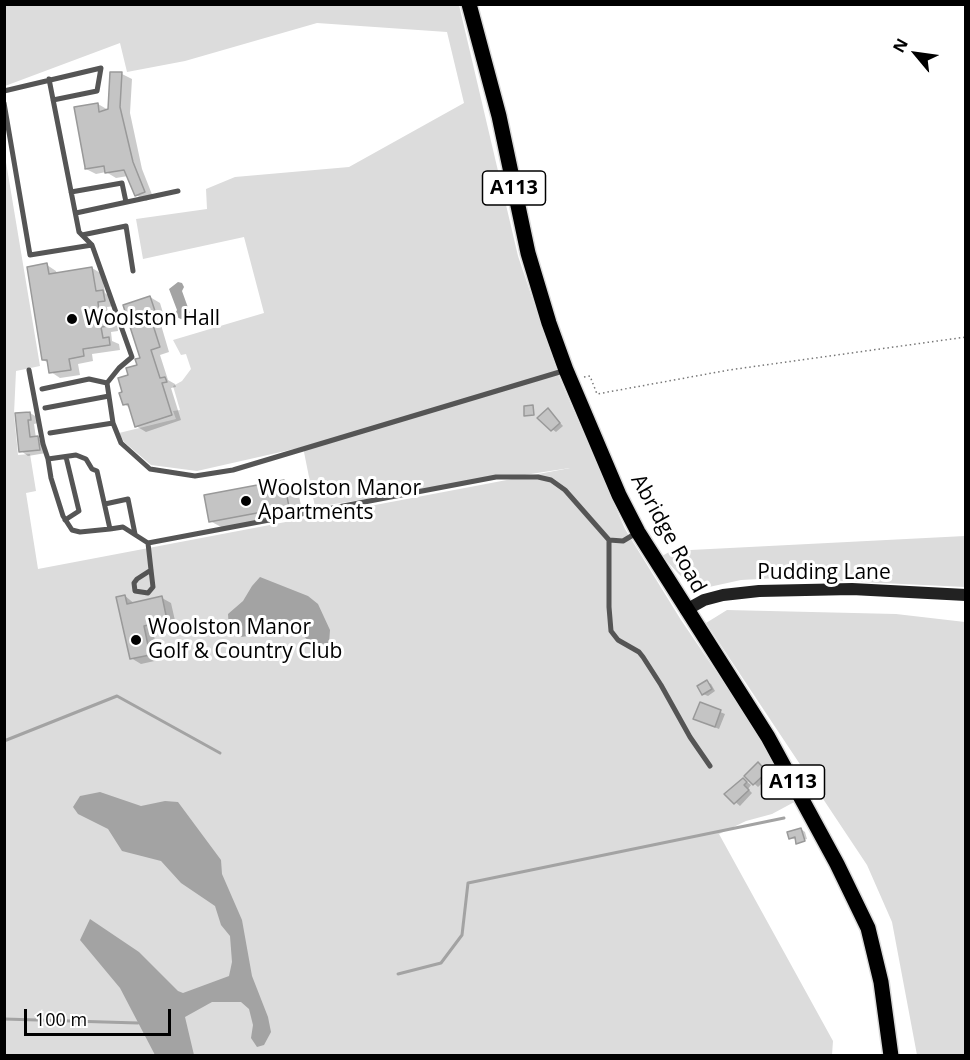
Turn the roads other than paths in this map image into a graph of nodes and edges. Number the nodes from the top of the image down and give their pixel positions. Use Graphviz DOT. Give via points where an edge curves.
graph roads {
  1 [pos="468,4"];
  2 [pos="48,79"];
  3 [pos="4,91"];
  4 [pos="53,100"];
  5 [pos="4,103"];
  6 [pos="178,191"];
  7 [pos="71,192"];
  8 [pos="126,202"];
  9 [pos="76,213"];
  10 [pos="81,235"];
  11 [pos="92,245"];
  12 [pos="133,272"];
  13 [pos="29,370"];
  14 [pos="567,374"];
  15 [pos="107,382"];
  16 [pos="42,389"];
  17 [pos="109,396"];
  18 [pos="45,408"];
  19 [pos="112,423"];
  20 [pos="50,433"];
  21 [pos="66,457"];
  22 [pos="48,459"];
  23 [pos="105,504"];
  24 [pos="65,520"];
  25 [pos="110,529"];
  26 [pos="638,532"];
  27 [pos="135,534"];
  28 [pos="609,540"];
  29 [pos="148,543"];
  30 [pos="151,570"];
  31 [pos="966,596"];
  32 [pos="686,610"];
  33 [pos="710,766"];
  34 [pos="891,1056"];
  1 -- 14 [label="main road, Abridge Road / A113" via="499,117 528,253"];
  2 -- 3 [label="lane"];
  2 -- 4 [label="lane"];
  2 -- 4 [label="lane" via="101,68 97,91"];
  4 -- 7 [label="lane"];
  5 -- 11 [label="lane" via="30,255"];
  6 -- 8 [label="lane"];
  7 -- 8 [label="lane" via="122,183"];
  7 -- 9 [label="lane"];
  8 -- 9 [label="lane"];
  9 -- 10 [label="lane"];
  10 -- 11 [label="lane"];
  10 -- 12 [label="lane" via="126,226"];
  11 -- 15 [label="lane" via="132,357"];
  13 -- 22 [label="lane"];
  14 -- 19 [label="lane" via="233,470 195,476 150,469 121,443"];
  14 -- 26 [label="main road, Abridge Road / A113"];
  15 -- 16 [label="lane" via="89,379"];
  15 -- 17 [label="lane"];
  17 -- 18 [label="lane"];
  17 -- 19 [label="lane"];
  19 -- 20 [label="lane"];
  21 -- 22 [label="lane"];
  21 -- 23 [label="lane" via="82,456 97,471"];
  21 -- 24 [label="lane" via="79,511"];
  22 -- 24 [label="lane"];
  23 -- 25 [label="lane"];
  23 -- 27 [label="lane" via="128,499"];
  24 -- 25 [label="lane" via="72,530 80,532"];
  25 -- 27 [label="lane" via="123,527"];
  26 -- 28 [label="lane" via="623,541"];
  26 -- 32 [label="main road, Abridge Road / A113"];
  27 -- 29 [label="lane"];
  28 -- 29 [label="lane" via="566,490 551,480 525,476 496,477"];
  28 -- 33 [label="lane" via="611,631 643,657"];
  29 -- 30 [label="lane"];
  30 -- 30 [label="lane" via="153,587 148,593 139,594 134,583"];
  31 -- 32 [label="street, Pudding Lane" via="852,589 759,591 723,595"];
  32 -- 34 [label="main road, Abridge Road / A113" via="768,737 868,928 881,982"];
}
